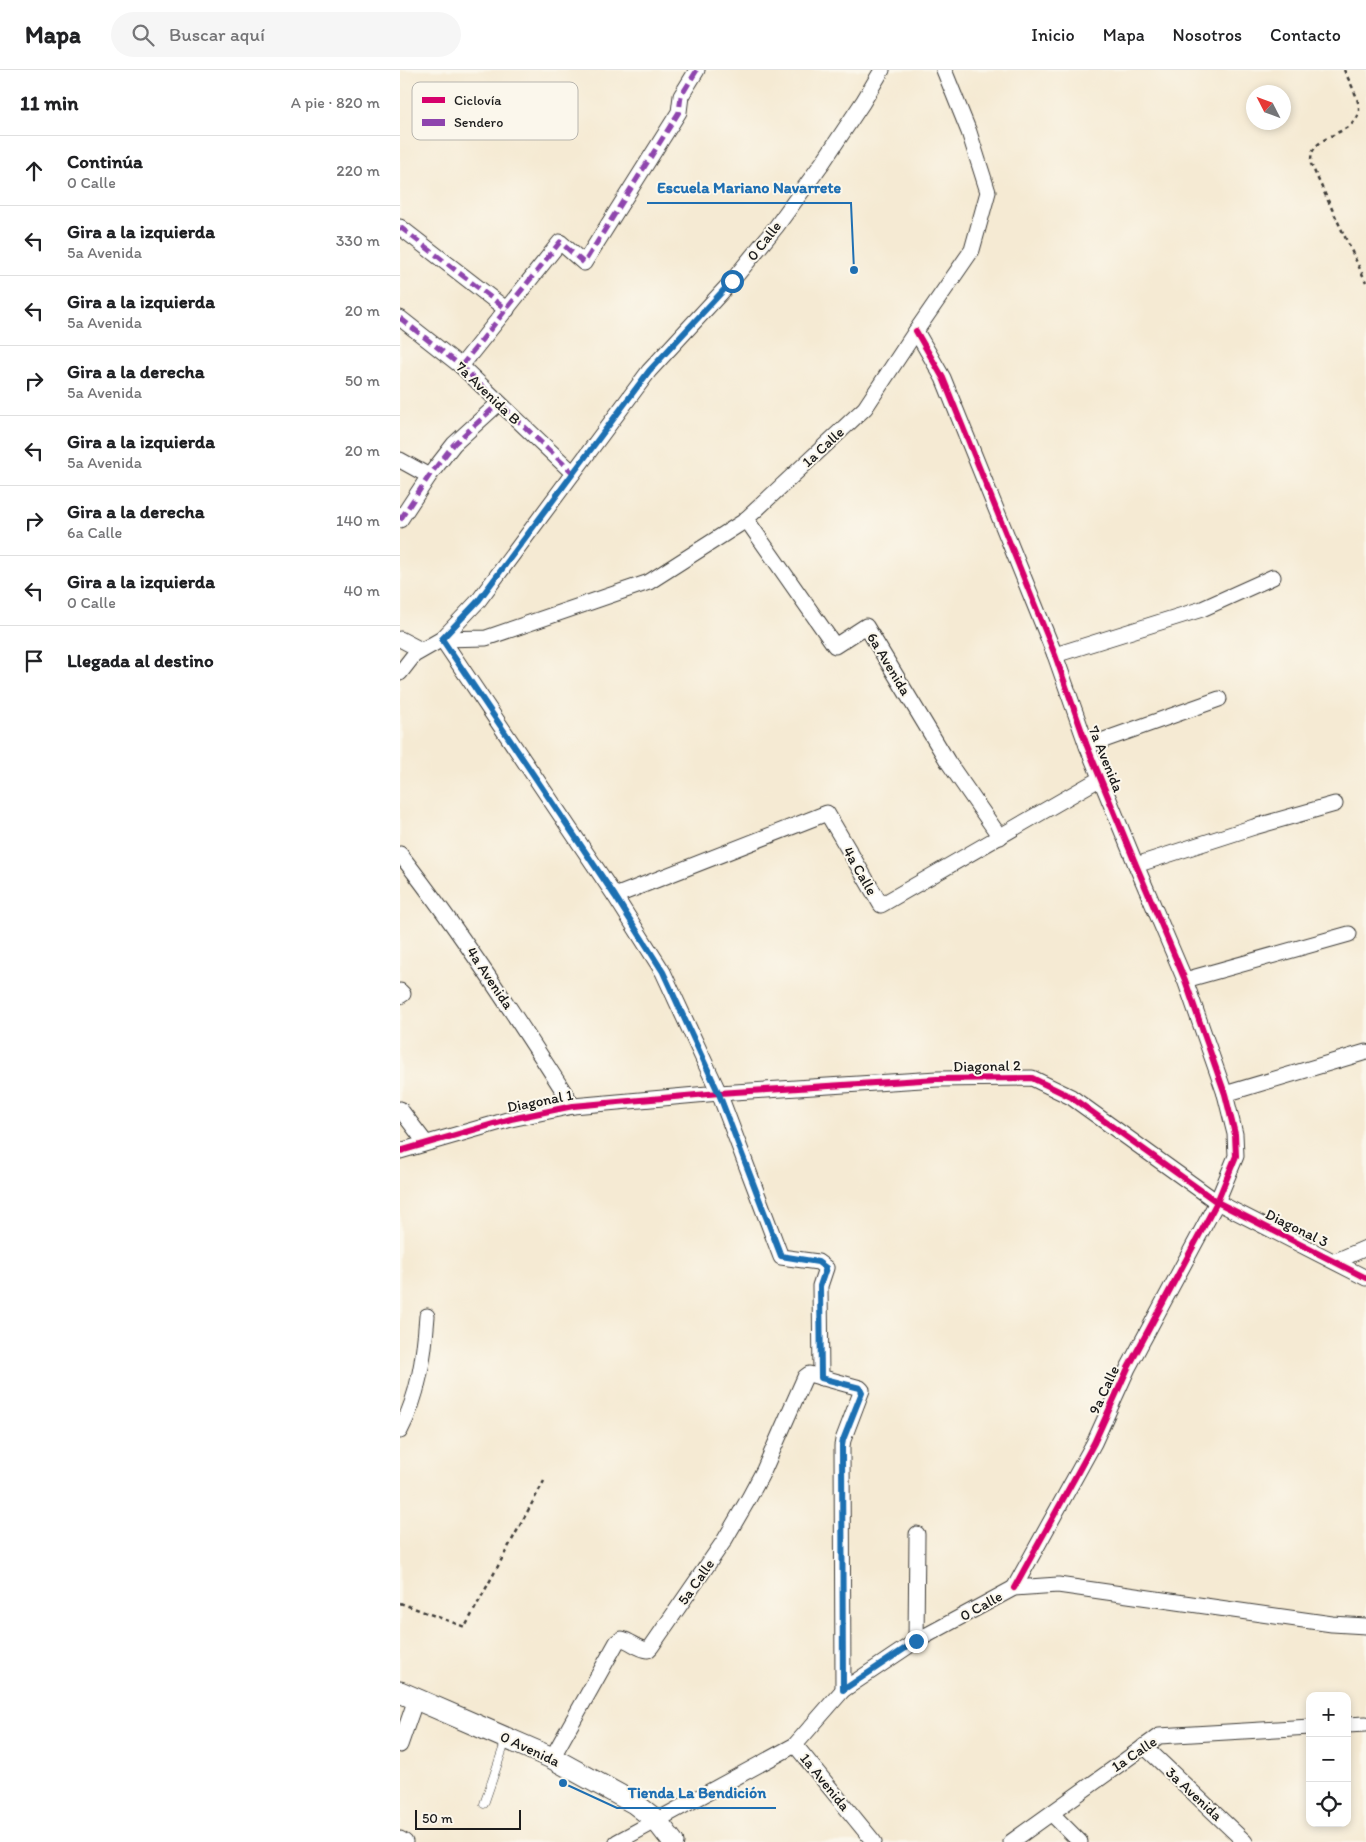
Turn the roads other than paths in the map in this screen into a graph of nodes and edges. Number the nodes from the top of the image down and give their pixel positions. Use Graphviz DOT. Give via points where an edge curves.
graph roads {
  1 [pos="698,70"];
  2 [pos="882,70"];
  3 [pos="944,70"];
  4 [pos="400,227"];
  5 [pos="507,310"];
  6 [pos="400,318"];
  7 [pos="916,331"];
  8 [pos="461,366"];
  9 [pos="499,403"];
  10 [pos="400,460"];
  11 [pos="573,473"];
  12 [pos="429,476"];
  13 [pos="400,520"];
  14 [pos="746,520"];
  15 [pos="1273,578"];
  16 [pos="400,639"];
  17 [pos="442,639"];
  18 [pos="421,650"];
  19 [pos="1055,655"];
  20 [pos="400,673"];
  21 [pos="1219,699"];
  22 [pos="1087,746"];
  23 [pos="1100,778"];
  24 [pos="1335,804"];
  25 [pos="1000,837"];
  26 [pos="400,854"];
  27 [pos="1136,865"];
  28 [pos="615,896"];
  29 [pos="1349,934"];
  30 [pos="1186,980"];
  31 [pos="400,991"];
  32 [pos="400,996"];
  33 [pos="1366,1052"];
  34 [pos="719,1094"];
  35 [pos="1225,1094"];
  36 [pos="573,1106"];
  37 [pos="400,1109"];
  38 [pos="425,1142"];
  39 [pos="400,1151"];
  40 [pos="1217,1202"];
  41 [pos="1366,1248"];
  42 [pos="1336,1261"];
  43 [pos="1366,1278"];
  44 [pos="427,1316"];
  45 [pos="821,1378"];
  46 [pos="400,1431"];
  47 [pos="917,1534"];
  48 [pos="1014,1588"];
  49 [pos="1366,1626"];
  50 [pos="916,1641"];
  51 [pos="843,1690"];
  52 [pos="408,1696"];
  53 [pos="1366,1724"];
  54 [pos="1351,1725"];
  55 [pos="1306,1727"];
  56 [pos="507,1738"];
  57 [pos="400,1745"];
  58 [pos="795,1745"];
  59 [pos="1144,1746"];
  60 [pos="552,1758"];
  61 [pos="484,1804"];
  62 [pos="1052,1814"];
  63 [pos="656,1820"];
  64 [pos="400,1839"];
  65 [pos="405,1842"];
  66 [pos="617,1842"];
  67 [pos="673,1842"];
  68 [pos="874,1842"];
  69 [pos="1011,1842"];
  70 [pos="1080,1842"];
  71 [pos="1245,1842"];
  1 -- 5 [label="street" via="681,96 679,112 584,264 560,242"];
  2 -- 11 [label="street, 0 Calle" via="823,162 776,227 732,281 649,371"];
  3 -- 7 [label="street, 1a Calle" via="988,192 972,250"];
  4 -- 5 [label="street"];
  5 -- 8 [label="street"];
  6 -- 8 [label="street, 7a Avenida B"];
  7 -- 14 [label="street, 1a Calle" via="865,408"];
  7 -- 19 [label="street, 7a Avenida" via="943,378"];
  8 -- 9 [label="street, 7a Avenida B"];
  9 -- 11 [label="street, 7a Avenida B"];
  9 -- 12 [label="street" via="462,436"];
  10 -- 12 [label="street"];
  11 -- 17 [label="street, 0 Calle" via="479,600"];
  12 -- 13 [label="street"];
  14 -- 17 [label="street, 1a Calle" via="649,582 486,638"];
  14 -- 25 [label="street, 6a Avenida" via="835,646 866,626 948,762"];
  15 -- 19 [label="street" via="1202,609"];
  16 -- 18 [label="street"];
  17 -- 18 [label="street, 0 Calle"];
  17 -- 28 [label="street"];
  18 -- 20 [label="street, 0 Calle"];
  19 -- 22 [label="street, 7a Avenida"];
  21 -- 22 [label="street"];
  22 -- 23 [label="street, 7a Avenida"];
  23 -- 25 [label="street, 4a Calle"];
  23 -- 27 [label="street, 7a Avenida"];
  24 -- 27 [label="street" via="1254,826"];
  25 -- 28 [label="street, 4a Calle" via="881,905 827,813"];
  26 -- 36 [label="street, 4a Avenida" via="477,958"];
  27 -- 30 [label="street, 7a Avenida"];
  28 -- 34 [label="street" via="663,972"];
  29 -- 30 [label="street"];
  30 -- 35 [label="street, 7a Avenida"];
  31 -- 32 [label="street" via="403,994"];
  33 -- 35 [label="street"];
  34 -- 36 [label="street, Diagonal 1"];
  34 -- 40 [label="street, Diagonal 2" via="937,1079 1032,1078 1070,1097"];
  34 -- 45 [label="street" via="781,1256 818,1262 826,1268 820,1286"];
  35 -- 40 [label="street, 7a Avenida" via="1235,1134 1236,1156"];
  36 -- 38 [label="street, Diagonal 1"];
  37 -- 38 [label="street"];
  38 -- 39 [label="street, Diagonal 1"];
  40 -- 42 [label="street, Diagonal 3"];
  40 -- 48 [label="street, 9a Calle" via="1128,1368 1094,1443"];
  41 -- 42 [label="street"];
  42 -- 43 [label="street, Diagonal 3"];
  44 -- 46 [label="street" via="424,1352 414,1399"];
  45 -- 51 [label="street" via="860,1388 862,1392 842,1446"];
  45 -- 60 [label="street, 5a Calle" via="810,1374 805,1377 749,1498 724,1541 651,1647 643,1649 622,1639 617,1642"];
  47 -- 50 [label="street"];
  48 -- 49 [label="street, 0 Calle" via="1058,1585 1332,1624"];
  48 -- 50 [label="street, 0 Calle"];
  50 -- 51 [label="street, 0 Calle"];
  51 -- 58 [label="street, 0 Calle"];
  52 -- 56 [label="street, 0 Avenida"];
  52 -- 57 [label="street"];
  53 -- 54 [label="street"];
  55 -- 59 [label="street, 1a Calle" via="1159,1736"];
  56 -- 60 [label="street, 0 Avenida"];
  56 -- 61 [label="lane"];
  58 -- 63 [label="street, 0 Calle"];
  58 -- 68 [label="street, 1a Avenida"];
  59 -- 62 [label="street, 1a Calle"];
  59 -- 71 [label="street, 3a Avenida"];
  60 -- 63 [label="street, 0 Avenida" via="634,1803"];
  62 -- 69 [label="street, 1a Calle"];
  62 -- 70 [label="street"];
  63 -- 66 [label="street"];
  63 -- 67 [label="street, 0 Avenida"];
  64 -- 65 [label="street"];
}
